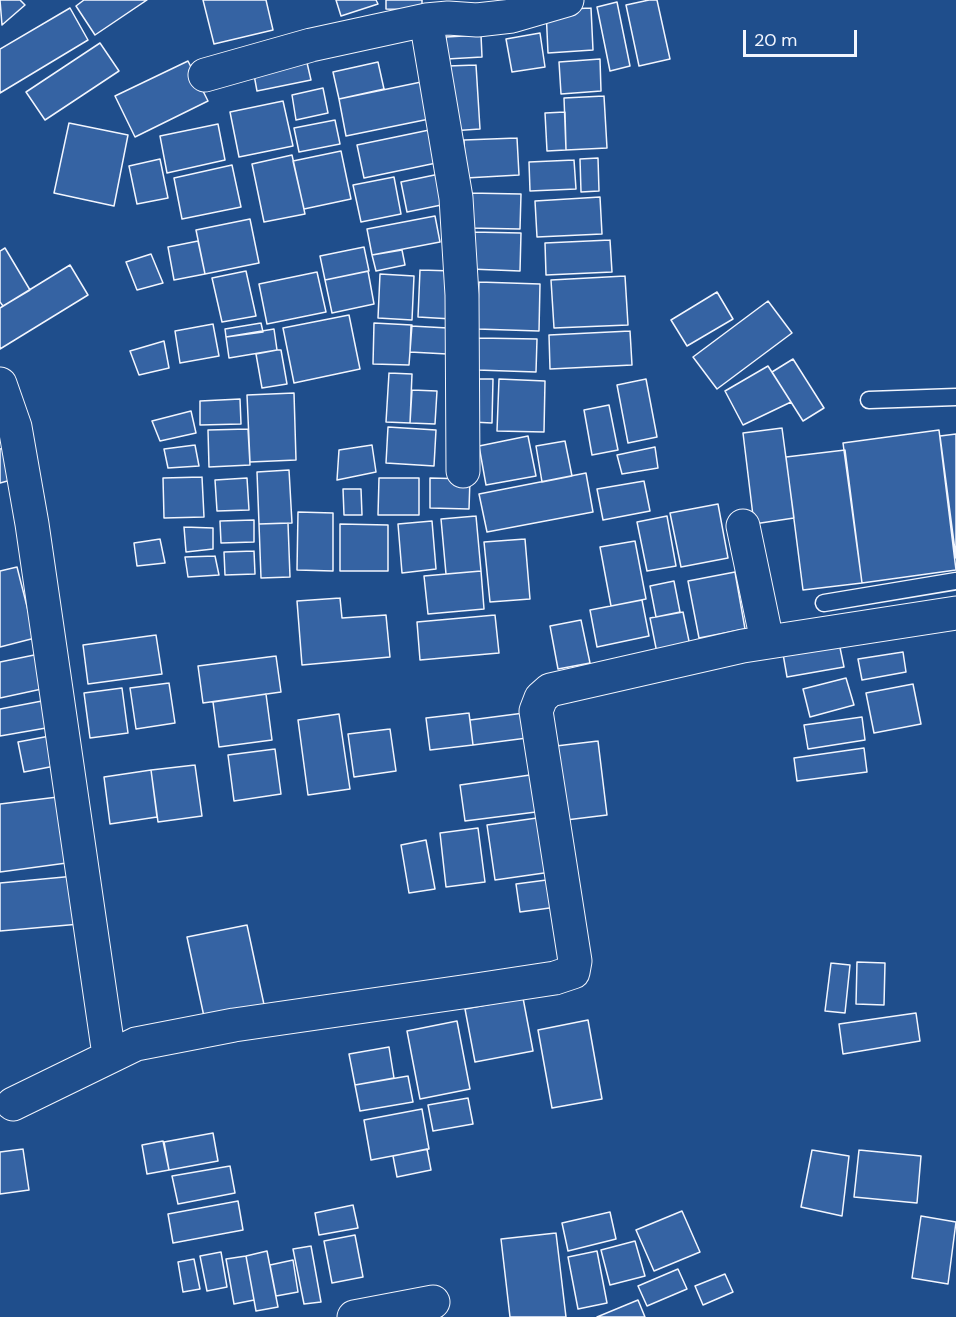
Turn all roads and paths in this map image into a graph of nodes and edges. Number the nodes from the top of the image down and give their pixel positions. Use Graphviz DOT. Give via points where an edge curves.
graph roads {
  1 [pos="567,0"];
  2 [pos="426,20"];
  3 [pos="205,75"];
  4 [pos="0,384"];
  5 [pos="956,397"];
  6 [pos="868,400"];
  7 [pos="463,471"];
  8 [pos="743,526"];
  9 [pos="956,581"];
  10 [pos="824,603"];
  11 [pos="956,613"];
  12 [pos="767,641"];
  13 [pos="109,1055"];
  14 [pos="13,1104"];
  15 [pos="433,1302"];
  16 [pos="354,1317"];
  1 -- 2 [label="street" via="512,16"];
  2 -- 3 [label="street" via="311,45"];
  2 -- 7 [label="street" via="456,198 462,295"];
  4 -- 13 [label="street" via="15,427 32,524"];
  5 -- 6 [label="lane"];
  8 -- 12 [label="street"];
  9 -- 10 [label="lane"];
  11 -- 12 [label="street"];
  12 -- 13 [label="street" via="550,690 541,698 536,711 575,961 573,972 555,978 234,1025 136,1044"];
  13 -- 14 [label="street"];
  15 -- 16 [label="street"];
}
